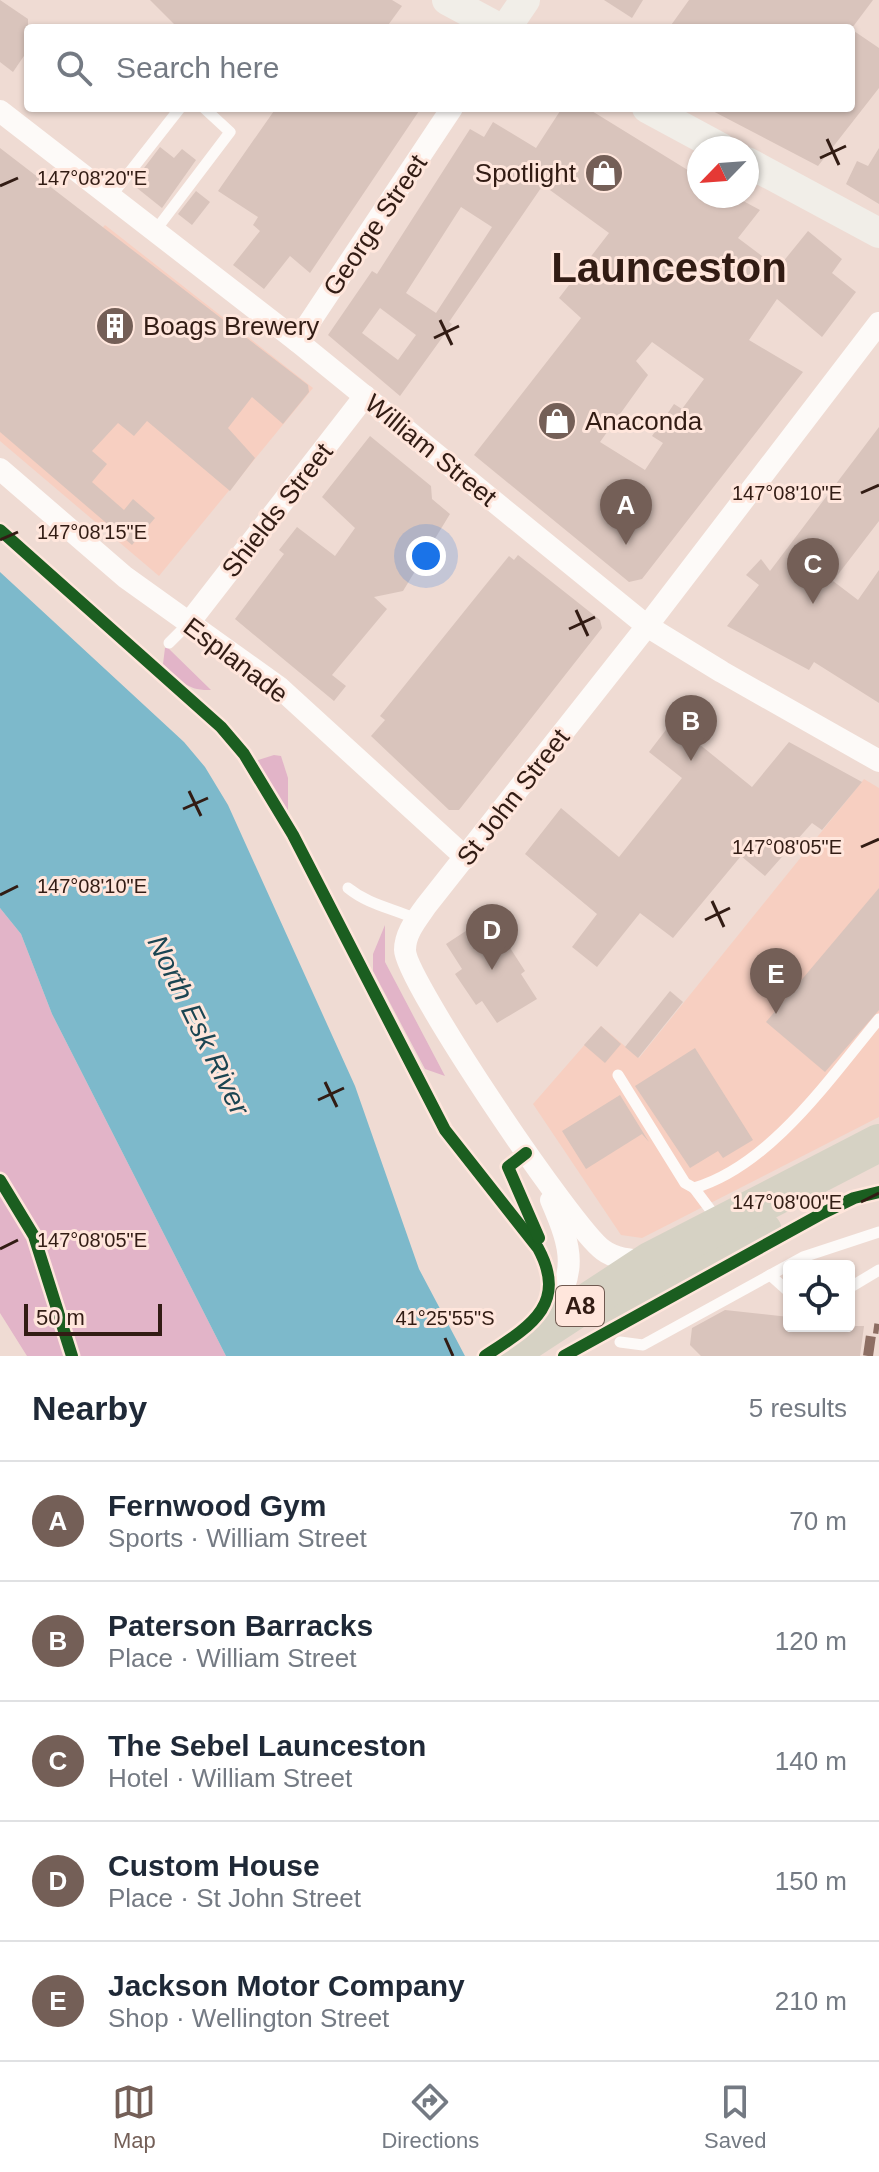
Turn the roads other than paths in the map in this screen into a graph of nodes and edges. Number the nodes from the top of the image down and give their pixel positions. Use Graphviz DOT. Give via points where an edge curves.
graph roads {
  1 [pos="447,0"];
  2 [pos="525,0"];
  3 [pos="492,24"];
  4 [pos="509,24"];
  5 [pos="0,111"];
  6 [pos="177,112"];
  7 [pos="208,112"];
  8 [pos="449,112"];
  9 [pos="654,112"];
  10 [pos="699,136"];
  11 [pos="759,168"];
  12 [pos="111,196"];
  13 [pos="155,231"];
  14 [pos="879,233"];
  15 [pos="875,330"];
  16 [pos="297,341"];
  17 [pos="365,396"];
  18 [pos="0,469"];
  19 [pos="188,624"];
  20 [pos="647,626"];
  21 [pos="169,643"];
  22 [pos="879,761"];
  23 [pos="466,858"];
  24 [pos="348,888"];
  25 [pos="416,919"];
  26 [pos="879,1019"];
  27 [pos="618,1075"];
  28 [pos="879,1143"];
  29 [pos="879,1171"];
  30 [pos="540,1173"];
  31 [pos="694,1188"];
  32 [pos="721,1224"];
  33 [pos="879,1232"];
  34 [pos="650,1261"];
  35 [pos="879,1270"];
  36 [pos="770,1275"];
  37 [pos="855,1284"];
  38 [pos="783,1287"];
  39 [pos="620,1342"];
  40 [pos="524,1350"];
  1 -- 3 [label="main road"];
  2 -- 4 [label="main road"];
  5 -- 12 [label="street, William Street"];
  6 -- 12 [label="lane"];
  7 -- 13 [label="lane" via="230,132"];
  8 -- 16 [label="street, George Street"];
  9 -- 10 [label="main road"];
  11 -- 14 [label="main road"];
  12 -- 13 [label="street, William Street"];
  13 -- 16 [label="street, William Street"];
  15 -- 20 [label="street, St John Street"];
  16 -- 17 [label="street, William Street"];
  17 -- 19 [label="street, Shields Street"];
  17 -- 20 [label="street, William Street"];
  18 -- 19 [label="street, Esplanade"];
  19 -- 21 [label="lane"];
  19 -- 23 [label="street, Esplanade" via="280,688"];
  20 -- 22 [label="street, William Street"];
  20 -- 23 [label="street, St John Street"];
  23 -- 25 [label="street, St John Street"];
  24 -- 25 [label="lane" via="367,903"];
  25 -- 30 [label="street, St John Street" via="405,948 415,979"];
  26 -- 31 [label="lane" via="781,1136"];
  27 -- 31 [label="lane" via="685,1183"];
  28 -- 32 [label="highway, A8"];
  29 -- 40 [label="highway, A8" via="609,1314"];
  30 -- 34 [label="street, St John Street" via="602,1250 614,1257"];
  30 -- 40 [label="street" via="568,1241 570,1266 563,1293"];
  31 -- 32 [label="lane"];
  32 -- 34 [label="highway, A8"];
  33 -- 36 [label="lane" via="803,1257"];
  34 -- 40 [label="highway, A8"];
  35 -- 37 [label="lane"];
  36 -- 38 [label="lane"];
  36 -- 39 [label="lane" via="643,1345"];
}
